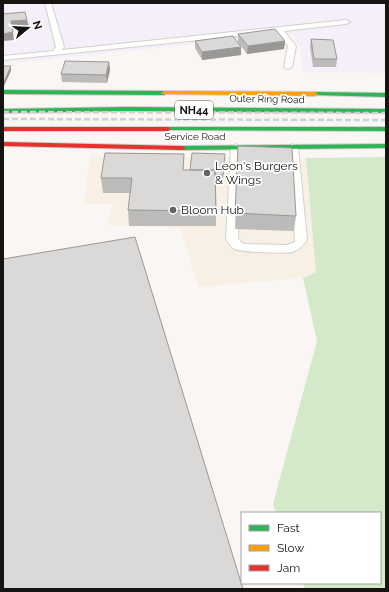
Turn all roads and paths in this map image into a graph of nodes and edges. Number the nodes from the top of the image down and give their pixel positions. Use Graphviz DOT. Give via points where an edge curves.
graph roads {
  1 [pos="48,3"];
  2 [pos="346,22"];
  3 [pos="279,29"];
  4 [pos="55,53"];
  5 [pos="3,58"];
  6 [pos="288,67"];
  7 [pos="3,92"];
  8 [pos="386,95"];
  9 [pos="3,110"];
  10 [pos="386,111"];
  11 [pos="3,129"];
  12 [pos="386,129"];
  13 [pos="3,144"];
  14 [pos="386,146"];
  15 [pos="236,147"];
  16 [pos="293,147"];
  1 -- 4 [label="lane" via="60,47"];
  2 -- 3 [label="lane"];
  3 -- 4 [label="lane"];
  3 -- 6 [label="lane" via="292,46"];
  4 -- 5 [label="lane"];
  7 -- 8 [label="main road"];
  9 -- 10 [label="main road, Outer Ring Road / NH44"];
  11 -- 12 [label="main road, NH44"];
  13 -- 15 [label="main road, Service Road"];
  14 -- 16 [label="main road, Service Road"];
  15 -- 16 [label="main road, Service Road"];
  15 -- 16 [label="lane" via="232,239 238,246 246,248 289,249 301,240"];
}
